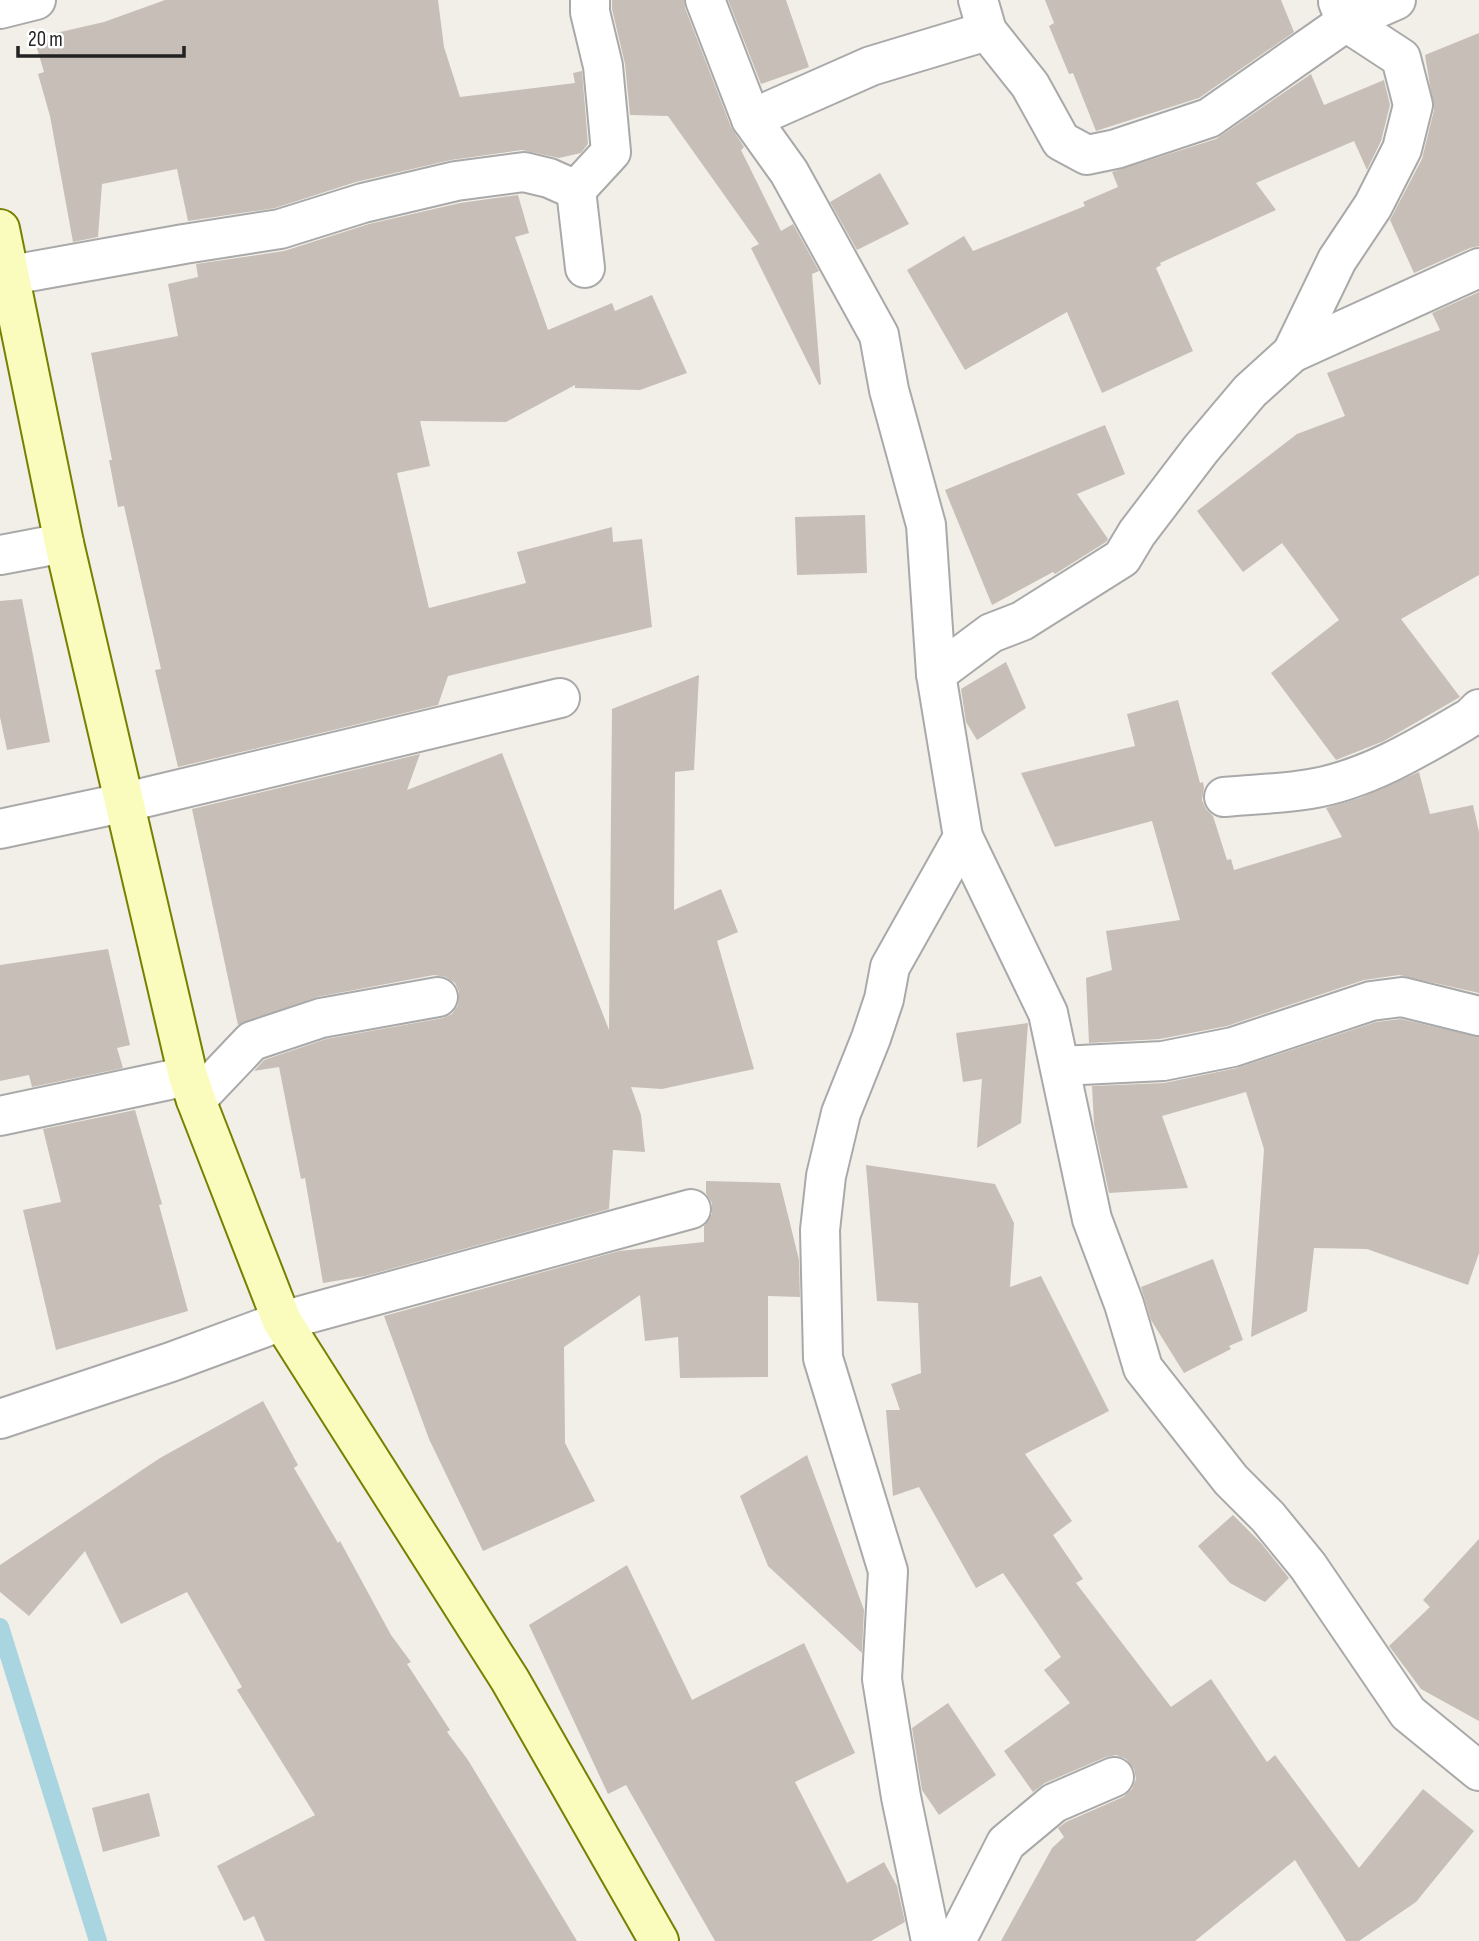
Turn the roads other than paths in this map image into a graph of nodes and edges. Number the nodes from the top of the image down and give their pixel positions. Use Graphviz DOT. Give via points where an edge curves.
graph roads {
  1 [pos="36,0"];
  2 [pos="590,0"];
  3 [pos="705,0"];
  4 [pos="1396,0"];
  5 [pos="0,9"];
  6 [pos="1342,11"];
  7 [pos="982,16"];
  8 [pos="751,119"];
  9 [pos="576,190"];
  10 [pos="0,229"];
  11 [pos="585,268"];
  12 [pos="1479,268"];
  13 [pos="5,276"];
  14 [pos="1292,353"];
  15 [pos="64,543"];
  16 [pos="0,555"];
  17 [pos="936,674"];
  18 [pos="560,698"];
  19 [pos="1479,709"];
  20 [pos="1224,797"];
  21 [pos="122,803"];
  22 [pos="0,829"];
  23 [pos="963,837"];
  24 [pos="438,997"];
  25 [pos="1479,1016"];
  26 [pos="1060,1066"];
  27 [pos="192,1088"];
  28 [pos="0,1116"];
  29 [pos="691,1209"];
  30 [pos="282,1321"];
  31 [pos="0,1419"];
  32 [pos="1475,1759"];
  33 [pos="1114,1777"];
  34 [pos="659,1941"];
  35 [pos="931,1941"];
  36 [pos="956,1941"];
  1 -- 5 [label="street"];
  2 -- 9 [label="street" via="603,66 611,152"];
  3 -- 8 [label="street"];
  4 -- 6 [label="street"];
  6 -- 7 [label="street" via="1209,118 1087,155 1061,141 1030,85"];
  6 -- 14 [label="street" via="1401,58 1413,105 1402,149 1373,206 1337,260"];
  7 -- 8 [label="street"];
  8 -- 17 [label="street" via="789,172 879,335 926,525"];
  9 -- 11 [label="street"];
  9 -- 13 [label="street" via="524,172 456,181 280,229"];
  10 -- 13 [label="street"];
  12 -- 14 [label="street"];
  13 -- 15 [label="street"];
  14 -- 17 [label="street" via="1250,391 1201,449 1122,558 1022,621 991,633"];
  15 -- 16 [label="street"];
  15 -- 21 [label="street"];
  17 -- 23 [label="street"];
  18 -- 21 [label="street"];
  19 -- 20 [label="street" via="1370,771 1312,789"];
  21 -- 22 [label="street"];
  21 -- 27 [label="street"];
  23 -- 26 [label="street" via="1048,1013"];
  23 -- 35 [label="street" via="890,967 880,1012 841,1113 826,1176 820,1230 822,1359 888,1571 882,1679"];
  24 -- 27 [label="street" via="321,1017 252,1041"];
  25 -- 26 [label="street" via="1402,997 1371,1001 1233,1047 1163,1061"];
  26 -- 32 [label="street" via="1092,1219 1143,1368 1231,1480 1308,1566 1408,1713"];
  27 -- 28 [label="street"];
  27 -- 30 [label="street"];
  29 -- 30 [label="street"];
  30 -- 31 [label="street"];
  30 -- 34 [label="street" via="510,1680"];
  33 -- 36 [label="street" via="1054,1803 1006,1843"];
}
